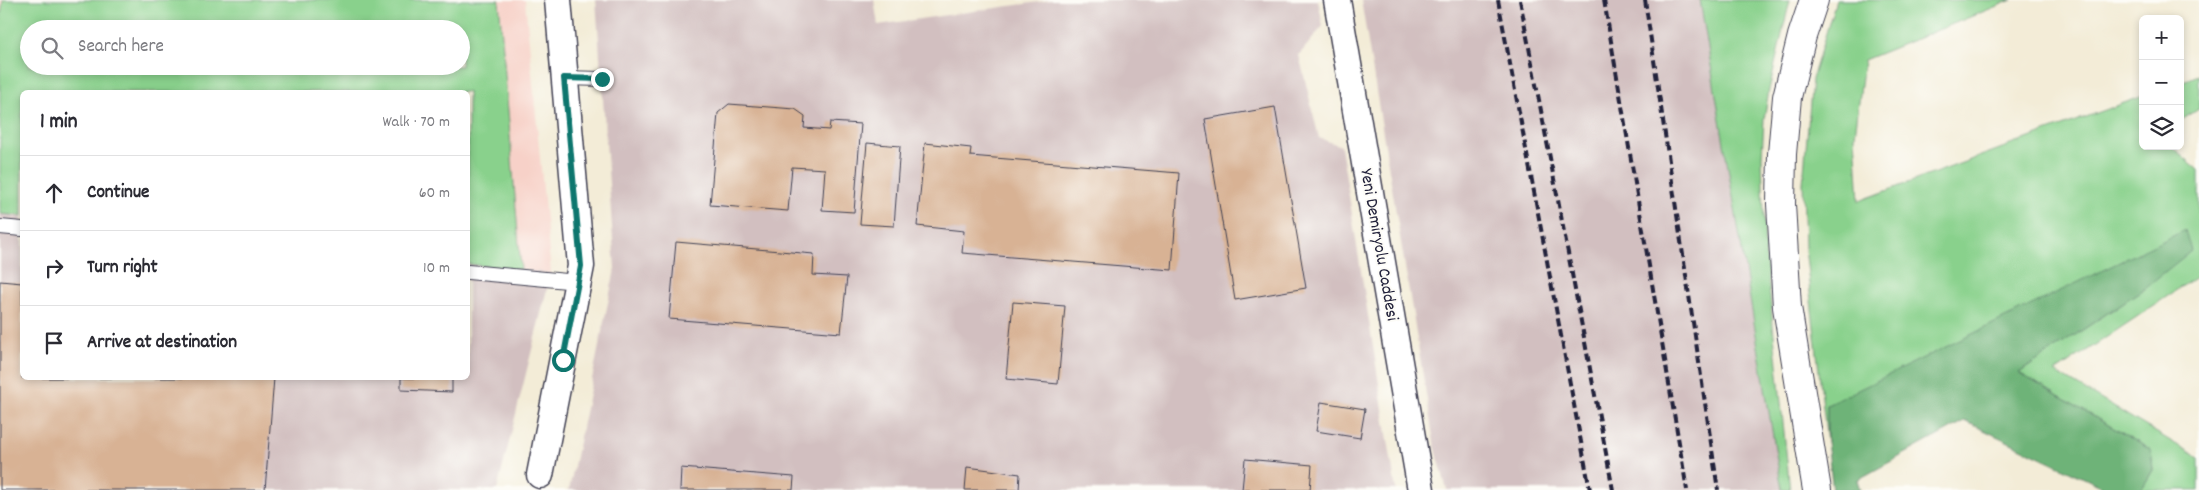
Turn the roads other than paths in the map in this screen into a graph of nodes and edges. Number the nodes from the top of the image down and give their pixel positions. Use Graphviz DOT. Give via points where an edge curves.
graph roads {
  1 [pos="558,0"];
  2 [pos="1337,0"];
  3 [pos="1814,0"];
  4 [pos="564,78"];
  5 [pos="602,79"];
  6 [pos="0,227"];
  7 [pos="20,229"];
  8 [pos="470,272"];
  9 [pos="578,282"];
  10 [pos="540,475"];
  11 [pos="1421,490"];
  12 [pos="1817,490"];
  1 -- 4 [label="street"];
  2 -- 11 [label="street, Yeni Demiryolu Caddesi"];
  3 -- 12 [label="street" via="1787,98 1781,204 1787,307"];
  4 -- 5 [label="lane"];
  4 -- 9 [label="street" via="581,266"];
  6 -- 7 [label="lane"];
  8 -- 9 [label="lane"];
  9 -- 10 [label="street"];
}
